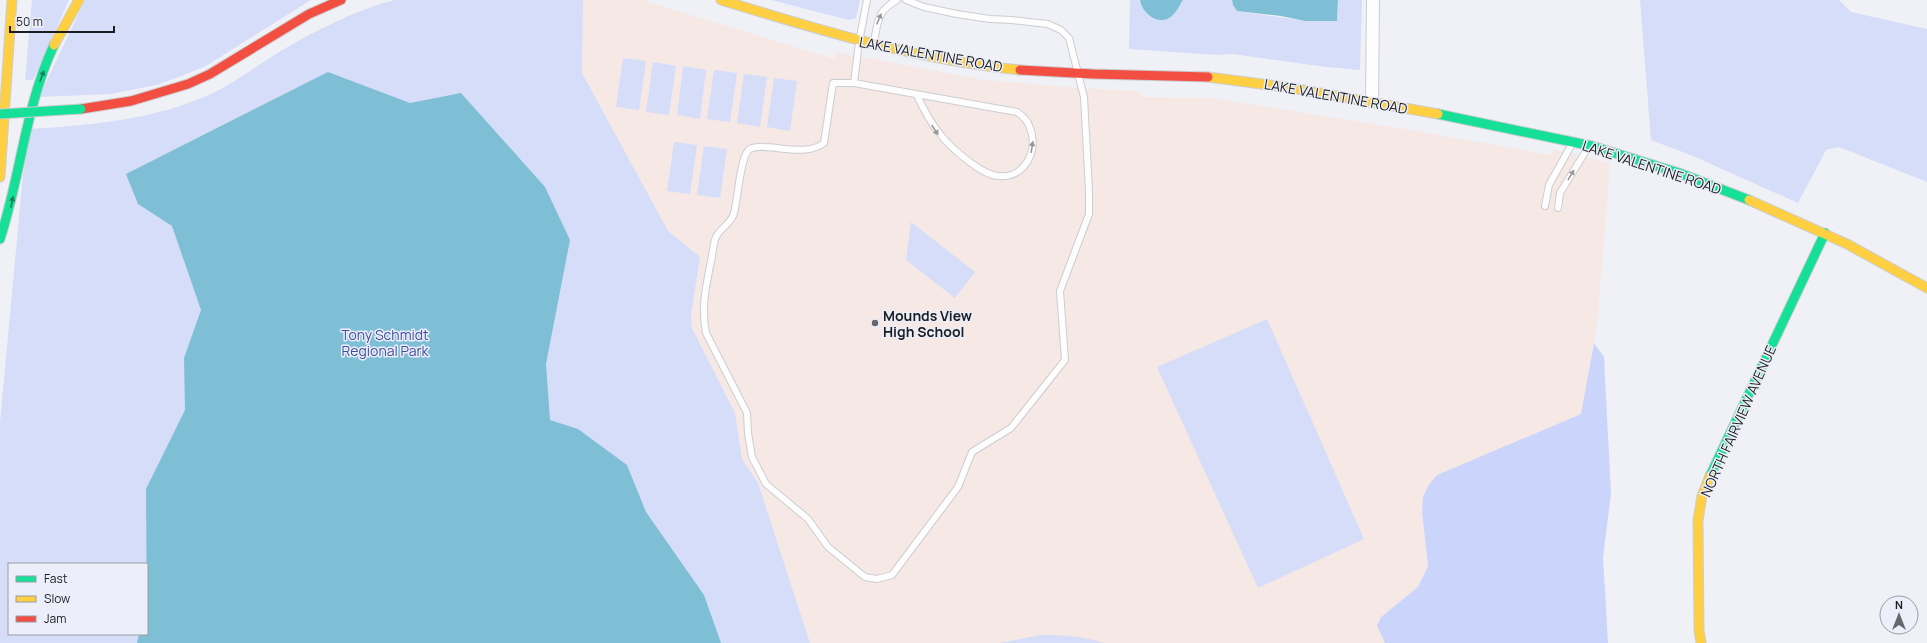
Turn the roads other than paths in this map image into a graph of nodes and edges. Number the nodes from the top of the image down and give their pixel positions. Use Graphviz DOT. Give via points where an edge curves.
graph roads {
  1 [pos="12,0"];
  2 [pos="79,0"];
  3 [pos="341,0"];
  4 [pos="721,0"];
  5 [pos="867,0"];
  6 [pos="897,0"];
  7 [pos="906,0"];
  8 [pos="1373,0"];
  9 [pos="859,42"];
  10 [pos="873,46"];
  11 [pos="1076,73"];
  12 [pos="854,83"];
  13 [pos="917,95"];
  14 [pos="1372,102"];
  15 [pos="0,114"];
  16 [pos="1573,142"];
  17 [pos="1590,145"];
  18 [pos="0,177"];
  19 [pos="1545,206"];
  20 [pos="1558,208"];
  21 [pos="1825,233"];
  22 [pos="0,239"];
  23 [pos="1927,288"];
  24 [pos="1702,643"];
  1 -- 18 [label="main road"];
  22 -- 2 [label="main road, one-way" via="10,211 35,97 56,42"];
  3 -- 15 [label="main road, bridge" via="309,14 210,74 188,84 130,101 81,108"];
  4 -- 9 [label="main road, LAKE VALENTINE ROAD"];
  5 -- 9 [label="lane"];
  10 -- 6 [label="lane, one-way" via="878,20 885,6"];
  7 -- 11 [label="lane" via="924,7 990,19 1048,24 1061,30 1069,38"];
  8 -- 14 [label="street"];
  9 -- 10 [label="main road, LAKE VALENTINE ROAD"];
  9 -- 12 [label="lane"];
  10 -- 11 [label="main road, LAKE VALENTINE ROAD" via="970,64"];
  11 -- 12 [label="lane" via="1084,97 1089,214 1060,291 1065,360 1010,428 972,452 958,487 892,575 877,578 865,577 828,547 808,520 766,484 752,457 747,413 706,333 703,318 703,305 716,236 734,216 743,156 749,149 757,147 786,150 820,147 824,144 833,83"];
  11 -- 14 [label="main road, LAKE VALENTINE ROAD" via="1218,78"];
  12 -- 13 [label="lane"];
  13 -- 13 [label="lane, one-way" via="939,135 983,172 1007,176 1017,173 1029,160 1033,140 1026,119 1017,112"];
  14 -- 16 [label="main road, LAKE VALENTINE ROAD"];
  16 -- 17 [label="main road, LAKE VALENTINE ROAD"];
  16 -- 19 [label="lane" via="1549,185"];
  20 -- 17 [label="lane, one-way" via="1560,193"];
  17 -- 21 [label="main road, LAKE VALENTINE ROAD" via="1672,170 1731,192"];
  21 -- 23 [label="main road, LAKE VALENTINE ROAD" via="1884,262"];
  21 -- 24 [label="main road, NORTH FAIRVIEW AVENUE" via="1702,496 1698,520 1699,630"];
}
